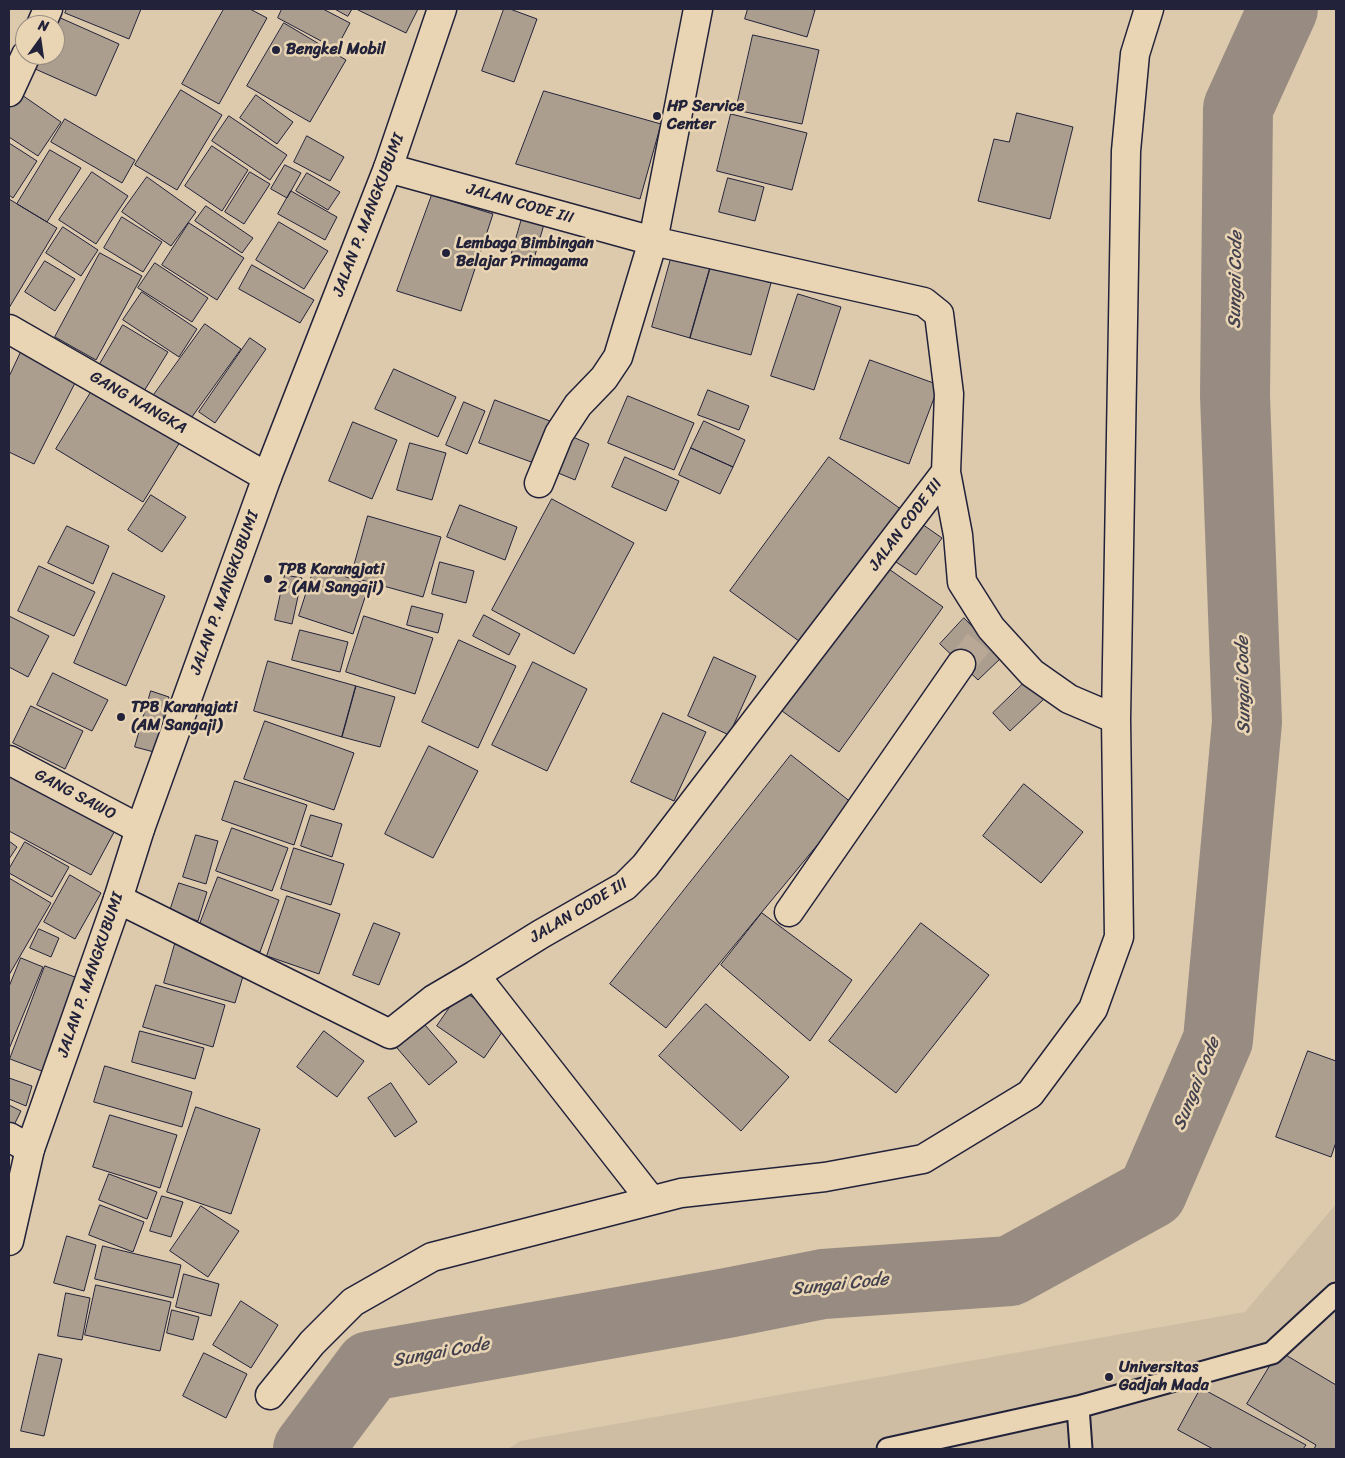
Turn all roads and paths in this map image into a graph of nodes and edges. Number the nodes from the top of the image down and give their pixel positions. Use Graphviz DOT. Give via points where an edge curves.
graph roads {
  1 [pos="442,9"];
  2 [pos="698,9"];
  3 [pos="1149,9"];
  4 [pos="21,65"];
  5 [pos="9,92"];
  6 [pos="388,168"];
  7 [pos="653,241"];
  8 [pos="9,329"];
  9 [pos="946,472"];
  10 [pos="267,477"];
  11 [pos="539,483"];
  12 [pos="961,664"];
  13 [pos="1116,719"];
  14 [pos="9,760"];
  15 [pos="140,829"];
  16 [pos="118,899"];
  17 [pos="789,912"];
  18 [pos="475,975"];
  19 [pos="19,1143"];
  20 [pos="651,1200"];
  21 [pos="9,1241"];
  22 [pos="1336,1294"];
  23 [pos="270,1396"];
  24 [pos="1078,1407"];
  25 [pos="888,1449"];
  26 [pos="1081,1449"];
  1 -- 6 [label="street, JALAN P. MANGKUBUMI"];
  2 -- 7 [label="street"];
  3 -- 13 [label="street" via="1135,54 1126,151"];
  4 -- 5 [label="street"];
  6 -- 7 [label="street, JALAN CODE III"];
  6 -- 10 [label="street, JALAN P. MANGKUBUMI"];
  7 -- 9 [label="street, JALAN CODE III" via="924,302 939,314 949,394"];
  7 -- 11 [label="street" via="618,357 604,378 578,404 558,434"];
  8 -- 10 [label="street, GANG NANGKA"];
  9 -- 13 [label="street" via="958,535 962,582 987,633 1032,673 1069,699"];
  9 -- 18 [label="street, JALAN CODE III" via="645,866 625,886"];
  10 -- 15 [label="street, JALAN P. MANGKUBUMI"];
  12 -- 17 [label="street"];
  13 -- 20 [label="street" via="1119,937 1093,1009 1030,1094 923,1159 825,1177 681,1193"];
  14 -- 15 [label="street, GANG SAWO"];
  15 -- 16 [label="street, JALAN P. MANGKUBUMI"];
  16 -- 18 [label="street, JALAN CODE III" via="390,1034 434,999"];
  16 -- 19 [label="street, JALAN P. MANGKUBUMI"];
  18 -- 20 [label="street"];
  19 -- 21 [label="street, JALAN P. MANGKUBUMI"];
  20 -- 23 [label="street" via="432,1257 353,1302 312,1343"];
  22 -- 24 [label="lane" via="1272,1353"];
  24 -- 25 [label="lane"];
  24 -- 26 [label="lane"];
}
